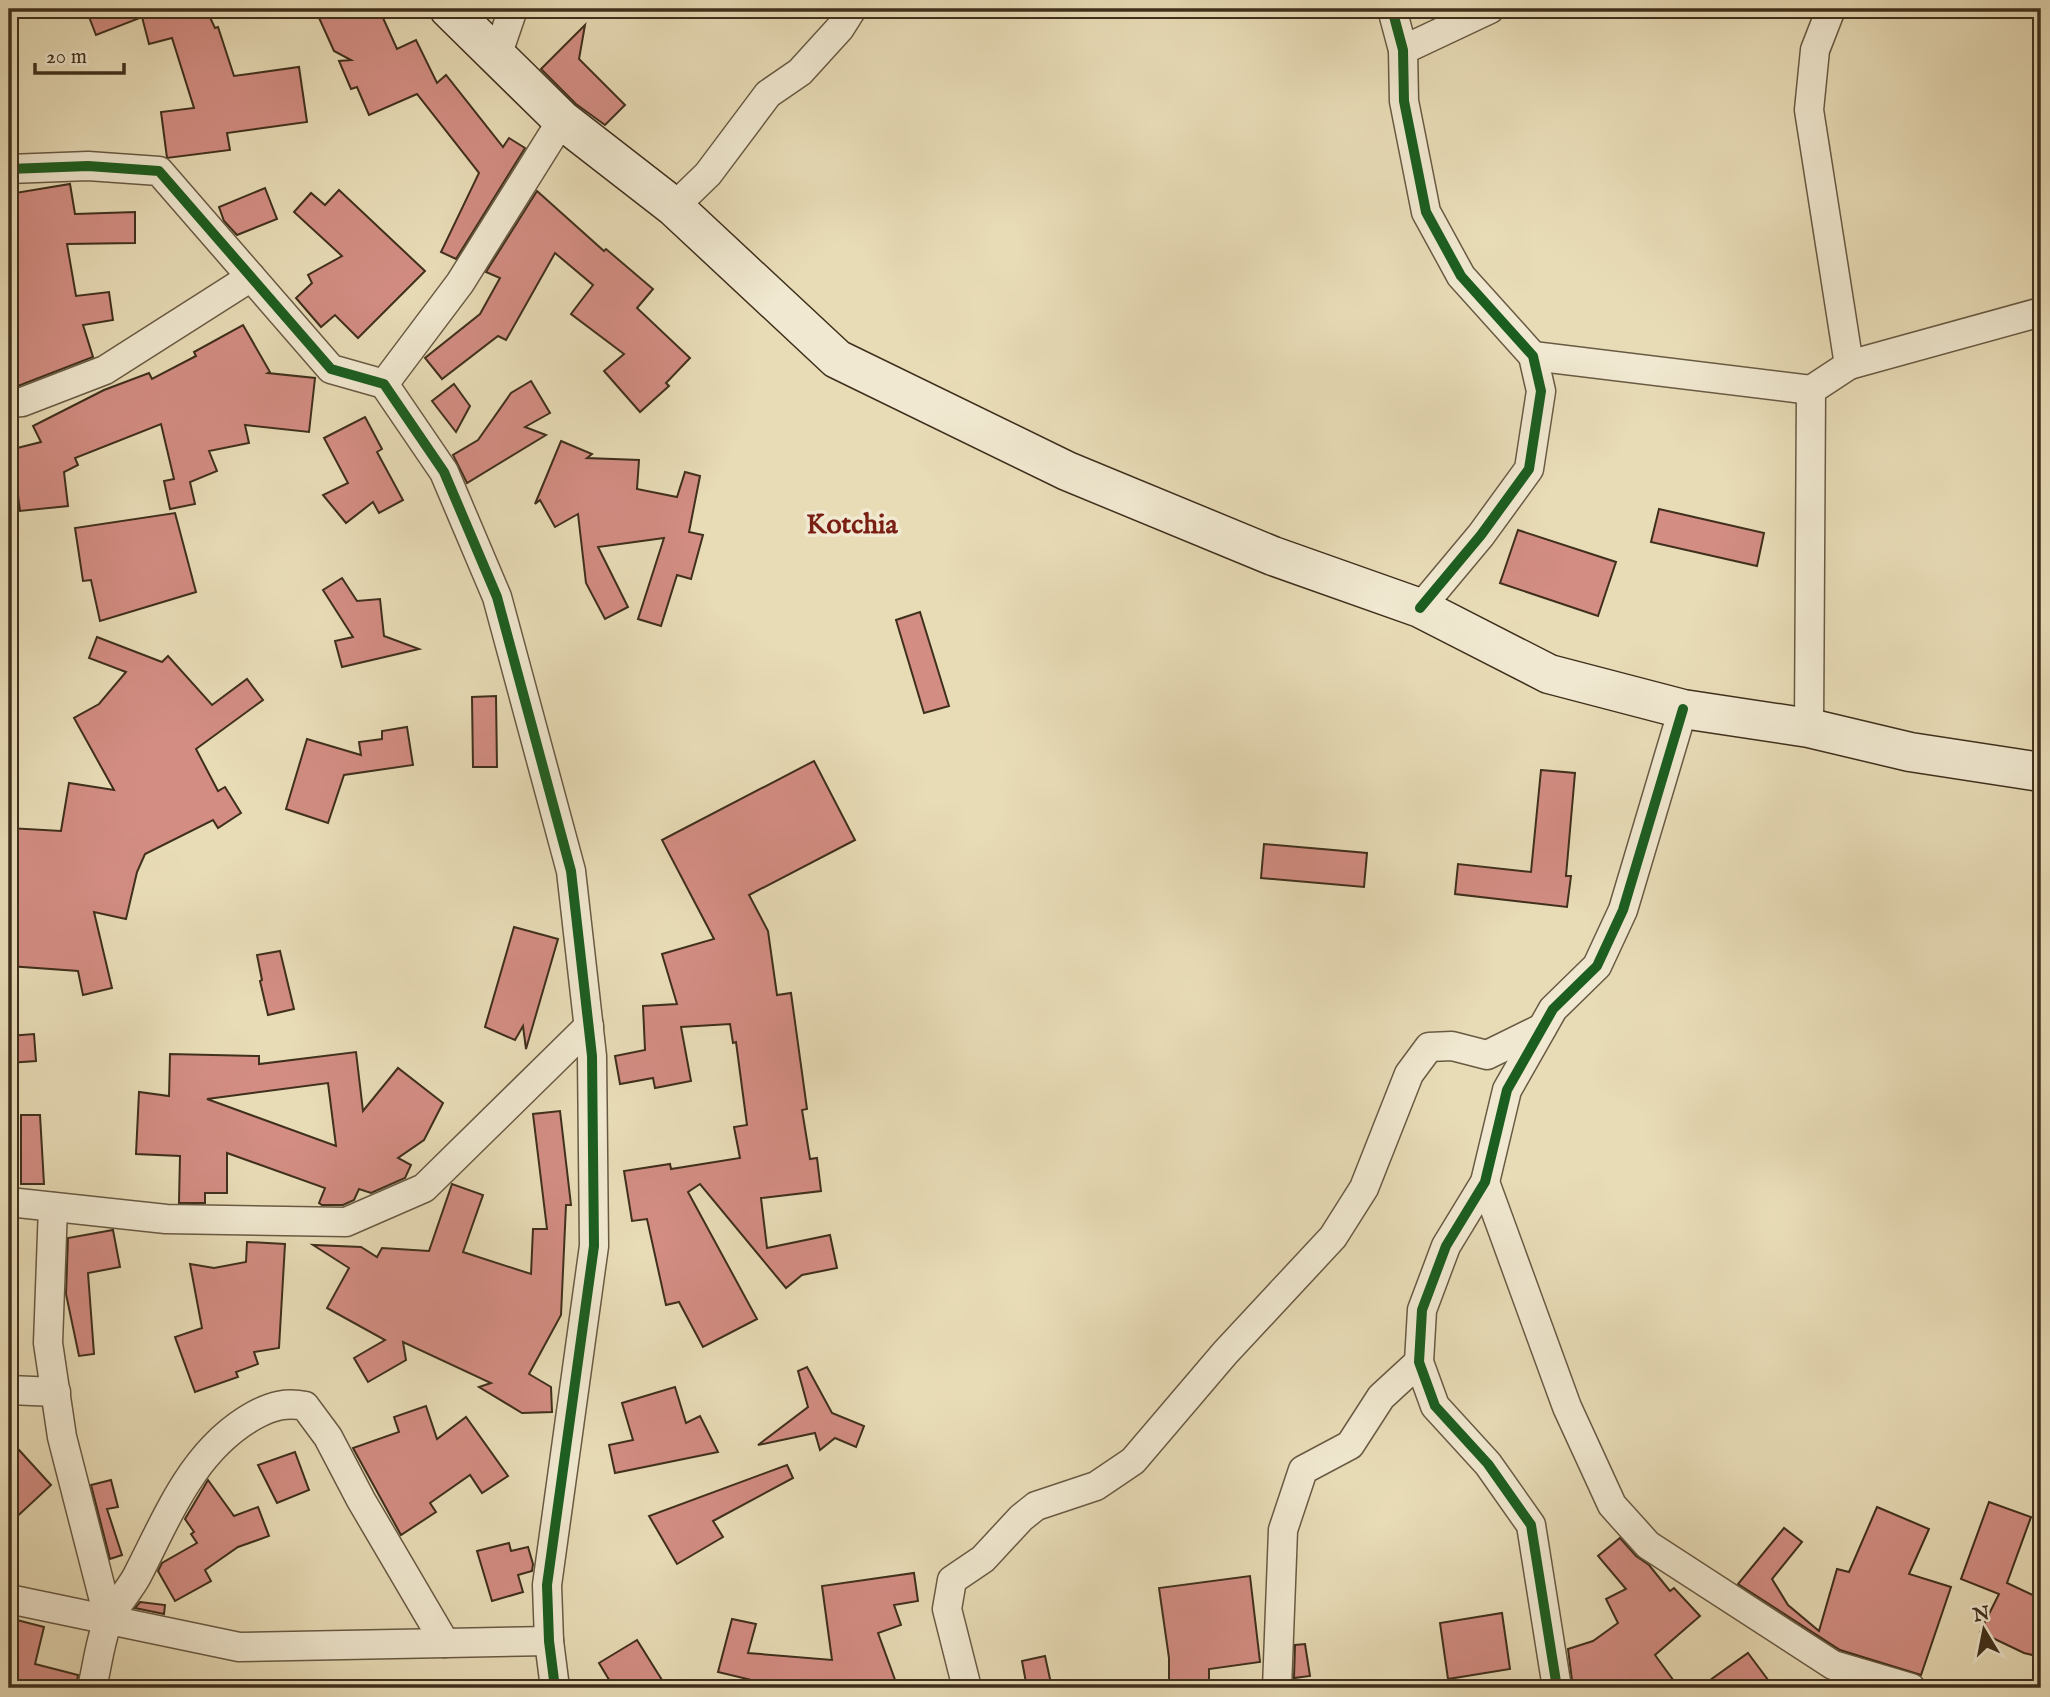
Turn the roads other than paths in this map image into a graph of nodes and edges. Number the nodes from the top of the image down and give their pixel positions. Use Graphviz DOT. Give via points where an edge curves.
graph roads {
  1 [pos="449,9"];
  2 [pos="513,9"];
  3 [pos="852,9"];
  4 [pos="1392,9"];
  5 [pos="1490,9"];
  6 [pos="1831,9"];
  7 [pos="1403,50"];
  8 [pos="497,56"];
  9 [pos="562,120"];
  10 [pos="9,169"];
  11 [pos="674,207"];
  12 [pos="251,277"];
  13 [pos="2041,312"];
  14 [pos="1533,356"];
  15 [pos="1849,365"];
  16 [pos="384,384"];
  17 [pos="1811,390"];
  18 [pos="9,403"];
  19 [pos="1420,608"];
  20 [pos="1683,709"];
  21 [pos="1809,728"];
  22 [pos="2041,772"];
  23 [pos="589,1026"];
  24 [pos="1543,1027"];
  25 [pos="1485,1182"];
  26 [pos="9,1202"];
  27 [pos="53,1207"];
  28 [pos="1419,1362"];
  29 [pos="9,1390"];
  30 [pos="56,1391"];
  31 [pos="9,1599"];
  32 [pos="109,1620"];
  33 [pos="550,1641"];
  34 [pos="445,1643"];
  35 [pos="92,1688"];
  36 [pos="555,1688"];
  37 [pos="967,1688"];
  38 [pos="1277,1688"];
  39 [pos="1557,1688"];
  40 [pos="1911,1688"];
  1 -- 8 [label="main road"];
  2 -- 8 [label="street"];
  3 -- 11 [label="street" via="800,72 768,94 708,174"];
  4 -- 7 [label="street"];
  5 -- 7 [label="street"];
  6 -- 15 [label="street" via="1815,50 1809,110"];
  7 -- 14 [label="street" via="1404,101 1426,212 1461,276"];
  8 -- 9 [label="main road"];
  9 -- 11 [label="main road"];
  9 -- 16 [label="street" via="460,283"];
  10 -- 12 [label="street" via="88,166 159,171"];
  11 -- 19 [label="main road" via="837,359 1067,471 1273,556"];
  12 -- 16 [label="street" via="331,369"];
  12 -- 18 [label="street" via="104,370"];
  13 -- 15 [label="street"];
  14 -- 17 [label="street"];
  14 -- 19 [label="street" via="1541,391 1529,469"];
  15 -- 17 [label="street"];
  16 -- 23 [label="street" via="444,472 498,597 571,871"];
  17 -- 21 [label="street"];
  19 -- 20 [label="main road" via="1549,674"];
  20 -- 21 [label="main road"];
  20 -- 24 [label="street" via="1623,910 1597,966 1553,1009"];
  21 -- 22 [label="main road" via="1910,752"];
  23 -- 27 [label="street" via="424,1188 346,1222 166,1219"];
  23 -- 33 [label="street" via="594,1246 547,1585"];
  24 -- 25 [label="street" via="1507,1090"];
  24 -- 37 [label="street" via="1487,1055 1452,1046 1429,1047 1409,1074 1364,1188 1333,1237 1133,1461 1096,1486 1036,1506 983,1559 952,1580 947,1609"];
  25 -- 28 [label="street" via="1446,1247 1422,1310"];
  25 -- 40 [label="street" via="1567,1407 1612,1505 1648,1545 1833,1665"];
  26 -- 27 [label="street"];
  27 -- 30 [label="street" via="48,1343"];
  28 -- 38 [label="street" via="1381,1397 1350,1445 1303,1470 1283,1530"];
  28 -- 39 [label="street" via="1434,1406 1488,1464 1531,1525"];
  29 -- 30 [label="street"];
  30 -- 32 [label="street" via="62,1437"];
  31 -- 32 [label="street"];
  32 -- 34 [label="street" via="239,1647"];
  32 -- 34 [label="street" via="209,1449 237,1425 289,1402 305,1406 328,1437"];
  32 -- 35 [label="street"];
  33 -- 34 [label="street"];
  33 -- 36 [label="street"];
}
